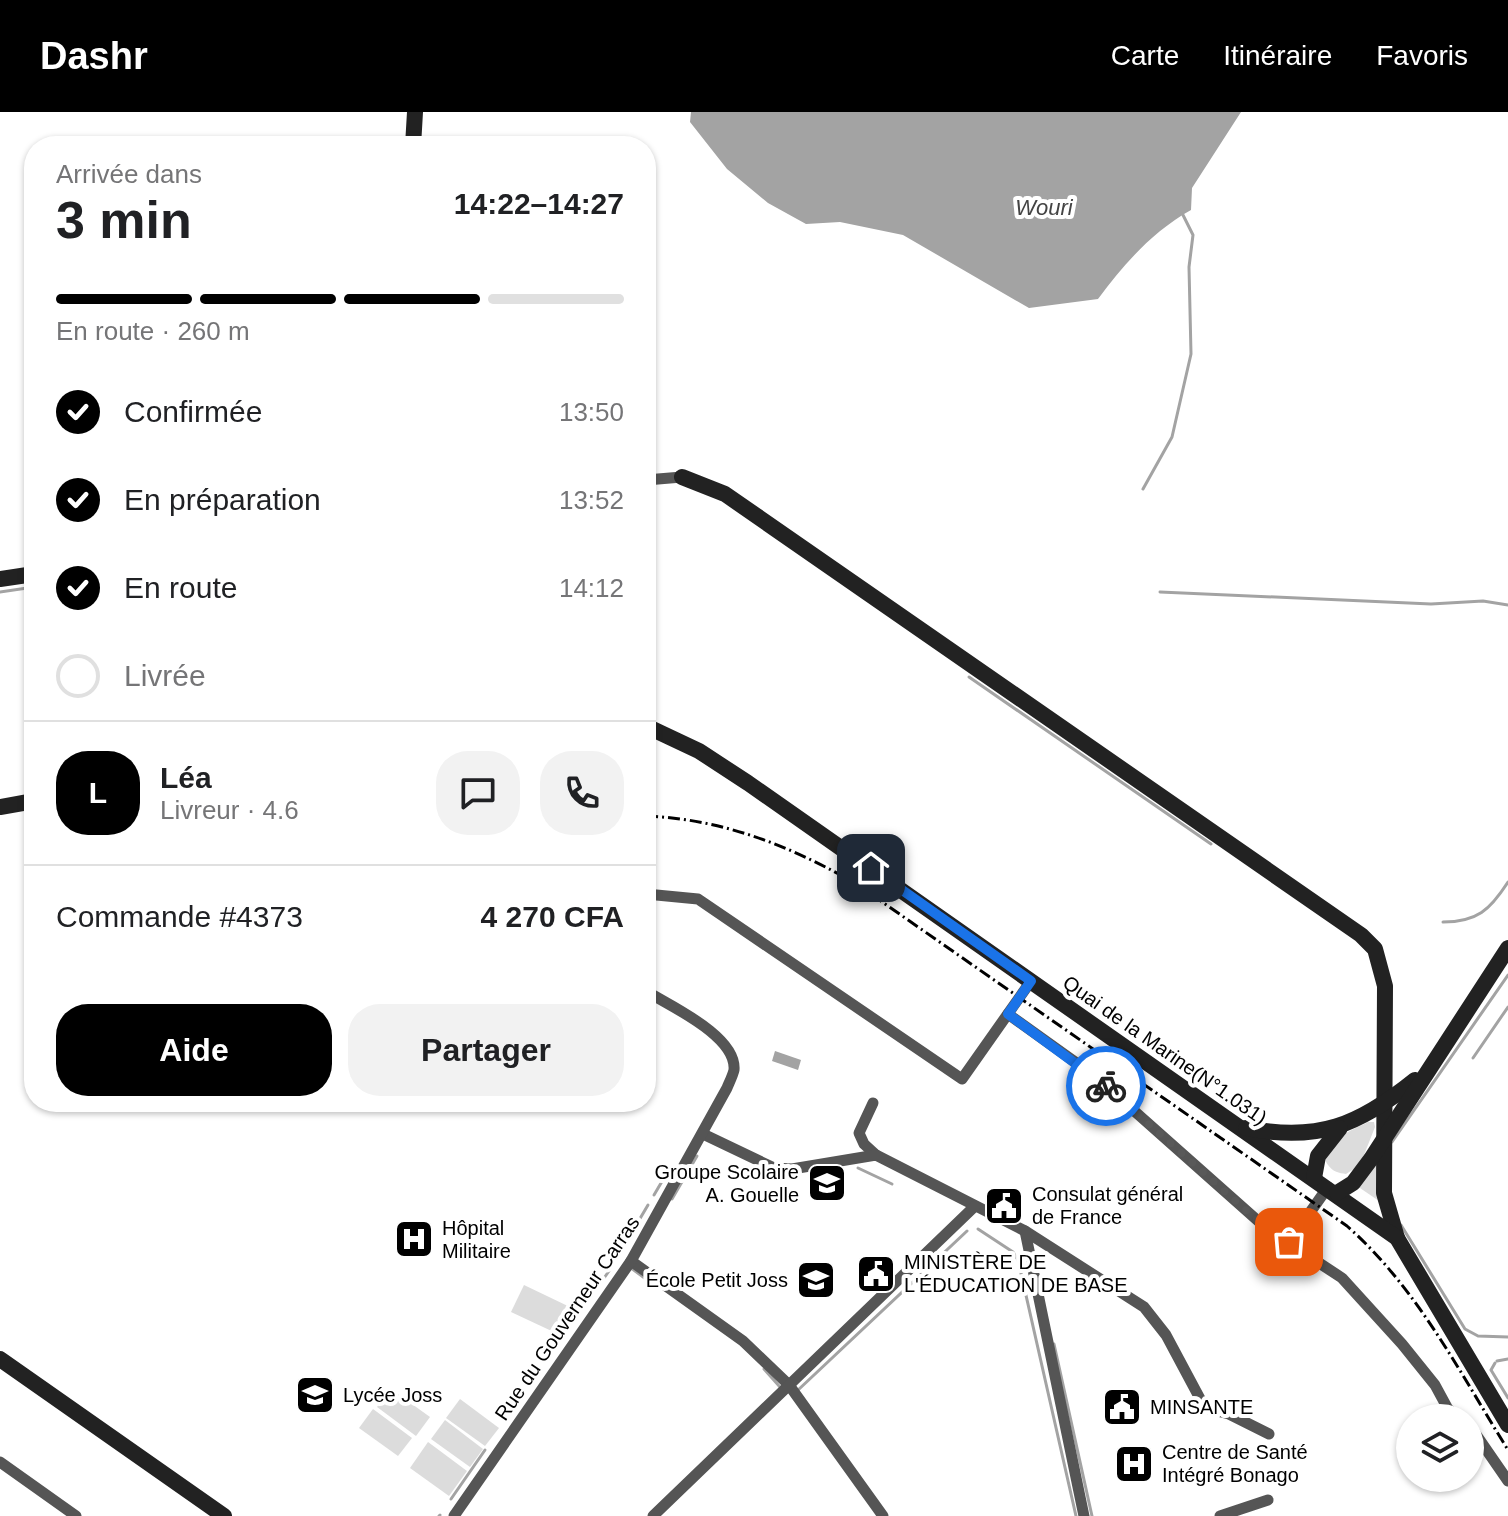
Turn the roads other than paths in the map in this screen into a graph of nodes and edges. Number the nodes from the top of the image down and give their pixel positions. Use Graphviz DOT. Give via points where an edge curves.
graph roads {
  1 [pos="415,112"];
  2 [pos="414,136"];
  3 [pos="682,477"];
  4 [pos="656,479"];
  5 [pos="24,575"];
  6 [pos="0,579"];
  7 [pos="656,731"];
  8 [pos="24,803"];
  9 [pos="0,807"];
  10 [pos="656,895"];
  11 [pos="1508,948"];
  12 [pos="1031,981"];
  13 [pos="656,997"];
  14 [pos="1008,1014"];
  15 [pos="1427,1070"];
  16 [pos="1386,1101"];
  17 [pos="873,1103"];
  18 [pos="1344,1124"];
  19 [pos="1240,1127"];
  20 [pos="703,1134"];
  21 [pos="1384,1139"];
  22 [pos="876,1155"];
  23 [pos="1326,1186"];
  24 [pos="975,1206"];
  25 [pos="1025,1231"];
  26 [pos="1397,1238"];
  27 [pos="1289,1242"];
  28 [pos="631,1261"];
  29 [pos="0,1359"];
  30 [pos="789,1385"];
  31 [pos="1445,1404"];
  32 [pos="1508,1425"];
  33 [pos="1269,1434"];
  34 [pos="1484,1446"];
  35 [pos="0,1462"];
  36 [pos="1508,1481"];
  37 [pos="1268,1500"];
  38 [pos="1245,1512"];
  39 [pos="76,1516"];
  40 [pos="224,1516"];
  41 [pos="454,1516"];
  42 [pos="653,1516"];
  43 [pos="883,1516"];
  44 [pos="1084,1516"];
  45 [pos="1220,1516"];
  1 -- 2 [label="street"];
  3 -- 4 [label="street"];
  3 -- 16 [label="street" via="725,494 1361,935 1382,966"];
  5 -- 6 [label="street"];
  7 -- 12 [label="street, Quai de la Marine(N°1.031)" via="748,783"];
  8 -- 9 [label="street"];
  10 -- 14 [label="street" via="698,899 962,1079"];
  11 -- 15 [label="street"];
  12 -- 14 [label="street"];
  12 -- 19 [label="street, Quai de la Marine(N°1.031)"];
  13 -- 20 [label="street, Rue du Gouverneur Carras" via="721,1038 732,1056 734,1070"];
  14 -- 27 [label="street" via="1096,1077 1266,1228"];
  15 -- 16 [label="street"];
  15 -- 21 [label="street"];
  16 -- 18 [label="street"];
  16 -- 21 [label="street"];
  17 -- 22 [label="street" via="859,1133"];
  18 -- 19 [label="street" via="1286,1135"];
  18 -- 23 [label="street" via="1323,1147"];
  19 -- 23 [label="street, Quai de la Marine(N°1.031)"];
  20 -- 22 [label="street" via="774,1168"];
  20 -- 28 [label="street, Rue du Gouverneur Carras"];
  21 -- 23 [label="street" via="1362,1174"];
  21 -- 26 [label="street" via="1384,1193"];
  22 -- 24 [label="street"];
  23 -- 26 [label="street, Quai de la Marine(N°1.031)"];
  23 -- 27 [label="street"];
  24 -- 25 [label="street"];
  24 -- 30 [label="street"];
  25 -- 33 [label="street" via="1144,1307 1156,1319 1205,1408"];
  25 -- 44 [label="street"];
  26 -- 32 [label="street, Quai de la Marine(N°1.031)"];
  27 -- 31 [label="street" via="1368,1303"];
  28 -- 30 [label="street" via="743,1341"];
  28 -- 41 [label="street, Rue du Gouverneur Carras"];
  29 -- 40 [label="street"];
  30 -- 42 [label="street"];
  30 -- 43 [label="street"];
  34 -- 36 [label="street"];
  35 -- 39 [label="street"];
  37 -- 38 [label="street"];
  38 -- 45 [label="street"];
}
